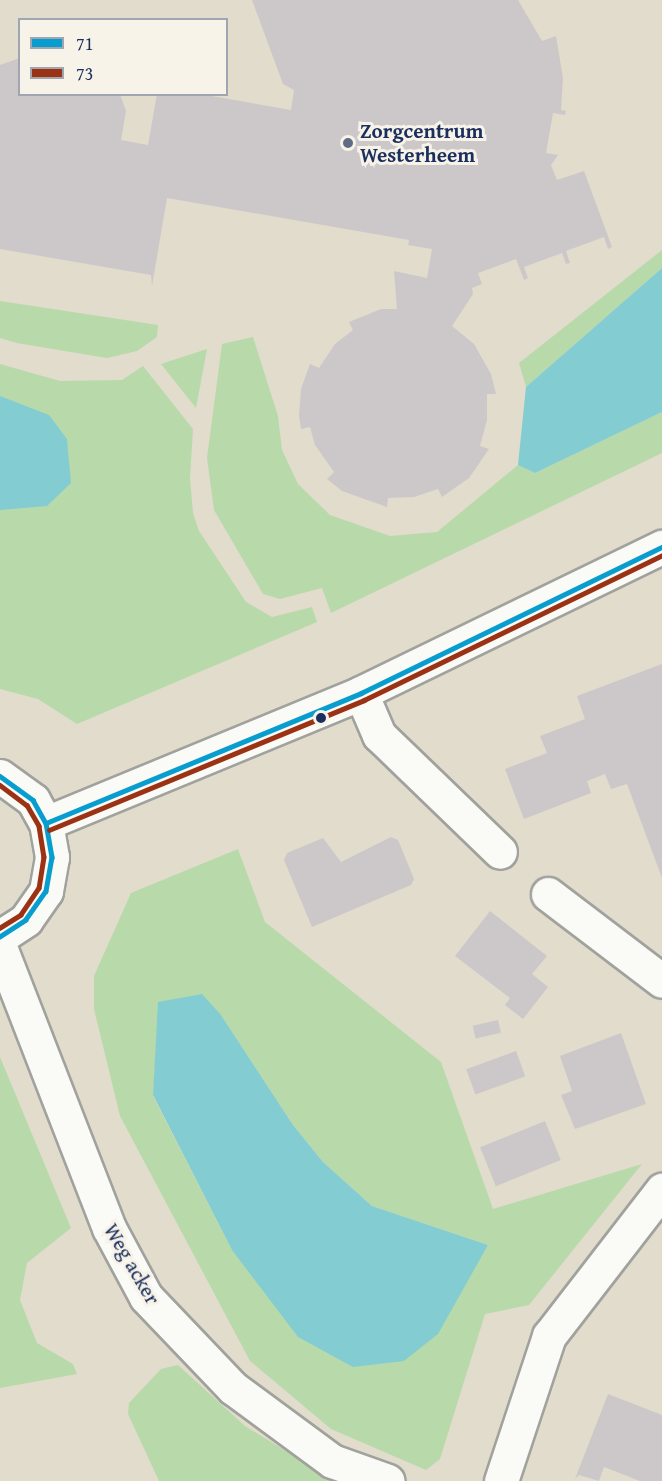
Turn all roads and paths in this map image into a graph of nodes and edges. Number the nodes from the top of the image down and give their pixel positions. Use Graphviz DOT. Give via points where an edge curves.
graph roads {
  1 [pos="662,547"];
  2 [pos="361,693"];
  3 [pos="0,776"];
  4 [pos="46,823"];
  5 [pos="500,852"];
  6 [pos="549,894"];
  7 [pos="0,937"];
  8 [pos="0,947"];
  9 [pos="662,981"];
  10 [pos="662,1190"];
  11 [pos="388,1481"];
  12 [pos="501,1481"];
  1 -- 2 [label="street"];
  2 -- 4 [label="street"];
  2 -- 5 [label="street" via="379,735"];
  3 -- 4 [label="street" via="33,800"];
  4 -- 7 [label="street" via="52,857 46,891 26,920"];
  6 -- 9 [label="street"];
  8 -- 11 [label="street, Weg acker" via="109,1228 146,1296 233,1388 332,1461"];
  10 -- 12 [label="street" via="549,1336"];
}
